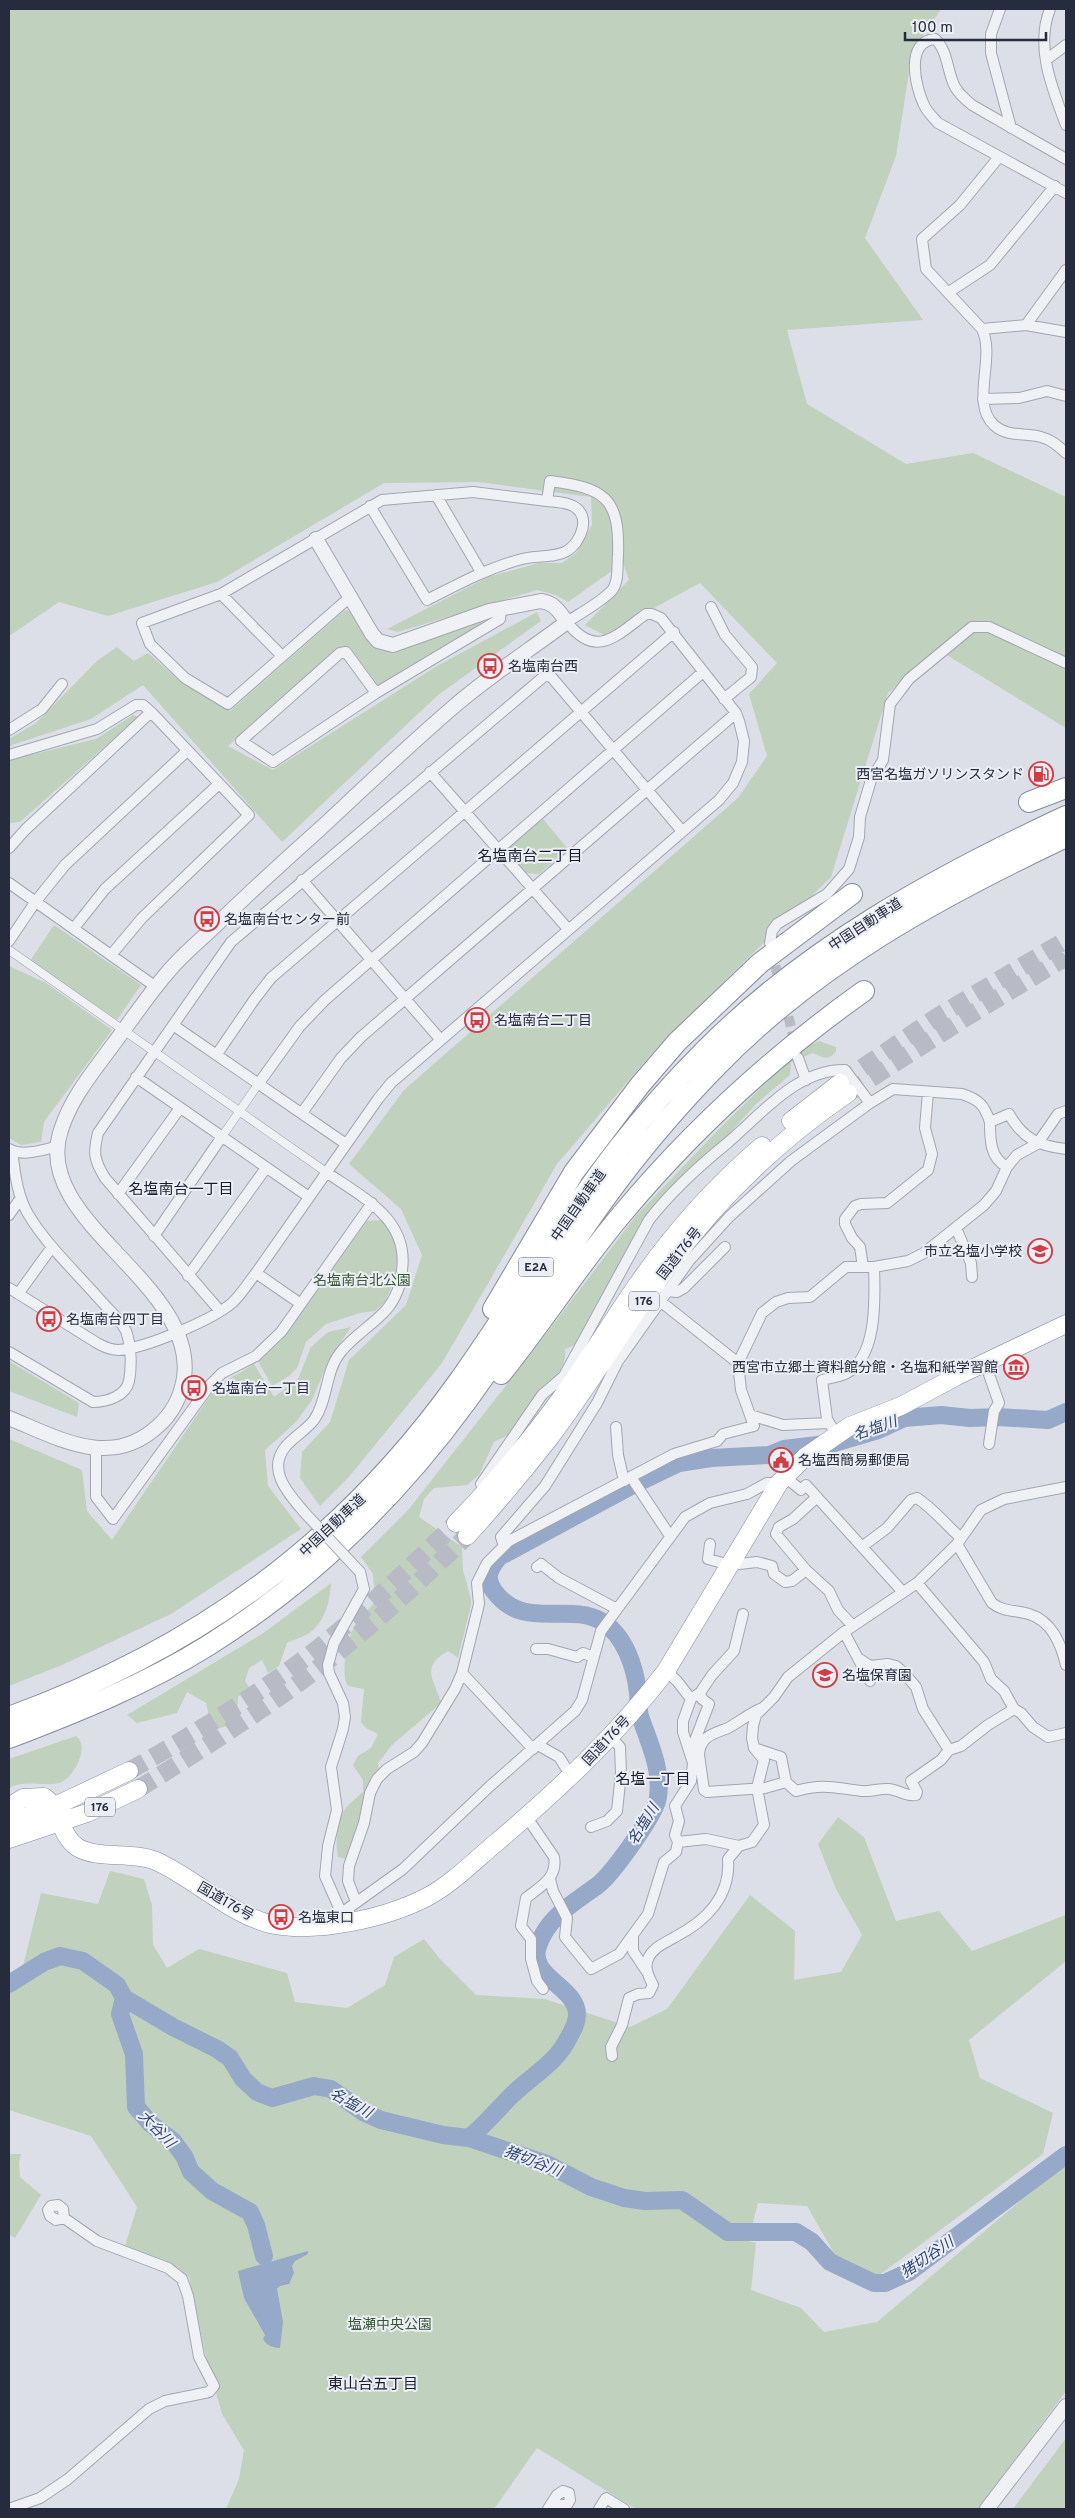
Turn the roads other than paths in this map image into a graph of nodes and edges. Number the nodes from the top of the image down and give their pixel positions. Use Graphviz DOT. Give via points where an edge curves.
graph roads {
  1 [pos="1000,9"];
  2 [pos="1050,9"];
  3 [pos="1066,45"];
  4 [pos="1046,60"];
  5 [pos="1064,110"];
  6 [pos="1066,125"];
  7 [pos="1011,128"];
  8 [pos="1000,157"];
  9 [pos="1066,159"];
  10 [pos="1055,186"];
  11 [pos="1066,193"];
  12 [pos="1066,270"];
  13 [pos="950,292"];
  14 [pos="1026,326"];
  15 [pos="982,329"];
  16 [pos="1066,332"];
  17 [pos="1066,396"];
  18 [pos="983,398"];
  19 [pos="1066,454"];
  20 [pos="436,495"];
  21 [pos="547,501"];
  22 [pos="370,506"];
  23 [pos="316,539"];
  24 [pos="481,572"];
  25 [pos="221,594"];
  26 [pos="350,597"];
  27 [pos="711,607"];
  28 [pos="501,609"];
  29 [pos="567,622"];
  30 [pos="674,632"];
  31 [pos="282,656"];
  32 [pos="1066,663"];
  33 [pos="703,672"];
  34 [pos="62,684"];
  35 [pos="376,693"];
  36 [pos="724,699"];
  37 [pos="152,712"];
  38 [pos="581,712"];
  39 [pos="736,713"];
  40 [pos="9,730"];
  41 [pos="612,749"];
  42 [pos="187,751"];
  43 [pos="9,755"];
  44 [pos="430,772"];
  45 [pos="219,784"];
  46 [pos="1066,788"];
  47 [pos="647,790"];
  48 [pos="1029,802"];
  49 [pos="465,812"];
  50 [pos="1066,816"];
  51 [pos="682,831"];
  52 [pos="1066,837"];
  53 [pos="10,844"];
  54 [pos="496,849"];
  55 [pos="302,880"];
  56 [pos="9,883"];
  57 [pos="532,888"];
  58 [pos="852,894"];
  59 [pos="36,901"];
  60 [pos="338,920"];
  61 [pos="74,928"];
  62 [pos="568,929"];
  63 [pos="9,940"];
  64 [pos="770,943"];
  65 [pos="9,950"];
  66 [pos="111,954"];
  67 [pos="371,958"];
  68 [pos="156,987"];
  69 [pos="864,991"];
  70 [pos="405,998"];
  71 [pos="173,1026"];
  72 [pos="125,1029"];
  73 [pos="440,1039"];
  74 [pos="154,1051"];
  75 [pos="217,1054"];
  76 [pos="798,1058"];
  77 [pos="136,1078"];
  78 [pos="806,1080"];
  79 [pos="259,1084"];
  80 [pos="844,1088"];
  81 [pos="928,1092"];
  82 [pos="870,1103"];
  83 [pos="180,1108"];
  84 [pos="240,1111"];
  85 [pos="1066,1111"];
  86 [pos="302,1113"];
  87 [pos="990,1122"];
  88 [pos="221,1138"];
  89 [pos="346,1144"];
  90 [pos="1037,1144"];
  91 [pos="56,1147"];
  92 [pos="1066,1149"];
  93 [pos="10,1150"];
  94 [pos="266,1168"];
  95 [pos="1006,1168"];
  96 [pos="326,1172"];
  97 [pos="118,1194"];
  98 [pos="309,1197"];
  99 [pos="20,1199"];
  100 [pos="372,1203"];
  101 [pos="9,1215"];
  102 [pos="956,1228"];
  103 [pos="154,1236"];
  104 [pos="52,1247"];
  105 [pos="725,1247"];
  106 [pos="863,1267"];
  107 [pos="874,1267"];
  108 [pos="256,1273"];
  109 [pos="188,1276"];
  110 [pos="972,1277"];
  111 [pos="9,1288"];
  112 [pos="666,1291"];
  113 [pos="18,1294"];
  114 [pos="660,1301"];
  115 [pos="301,1304"];
  116 [pos="220,1312"];
  117 [pos="1066,1324"];
  118 [pos="177,1331"];
  119 [pos="129,1348"];
  120 [pos="9,1352"];
  121 [pos="738,1363"];
  122 [pos="985,1363"];
  123 [pos="750,1415"];
  124 [pos="9,1418"];
  125 [pos="616,1427"];
  126 [pos="833,1428"];
  127 [pos="416,1437"];
  128 [pos="989,1444"];
  129 [pos="96,1448"];
  130 [pos="627,1479"];
  131 [pos="782,1480"];
  132 [pos="1066,1487"];
  133 [pos="817,1497"];
  134 [pos="459,1525"];
  135 [pos="351,1536"];
  136 [pos="670,1536"];
  137 [pos="959,1541"];
  138 [pos="710,1544"];
  139 [pos="504,1546"];
  140 [pos="863,1546"];
  141 [pos="730,1565"];
  142 [pos="537,1567"];
  143 [pos="806,1570"];
  144 [pos="917,1583"];
  145 [pos="902,1591"];
  146 [pos="617,1609"];
  147 [pos="743,1614"];
  148 [pos="854,1626"];
  149 [pos="844,1632"];
  150 [pos="1064,1641"];
  151 [pos="536,1650"];
  152 [pos="593,1658"];
  153 [pos="858,1658"];
  154 [pos="1066,1665"];
  155 [pos="666,1671"];
  156 [pos="462,1673"];
  157 [pos="870,1681"];
  158 [pos="700,1693"];
  159 [pos="691,1699"];
  160 [pos="765,1706"];
  161 [pos="1014,1709"];
  162 [pos="9,1718"];
  163 [pos="1066,1733"];
  164 [pos="610,1737"];
  165 [pos="9,1738"];
  166 [pos="535,1747"];
  167 [pos="754,1748"];
  168 [pos="950,1750"];
  169 [pos="699,1755"];
  170 [pos="129,1771"];
  171 [pos="571,1776"];
  172 [pos="786,1782"];
  173 [pos="757,1788"];
  174 [pos="138,1789"];
  175 [pos="9,1807"];
  176 [pos="57,1815"];
  177 [pos="526,1816"];
  178 [pos="9,1823"];
  179 [pos="591,1827"];
  180 [pos="9,1839"];
  181 [pos="678,1842"];
  182 [pos="738,1846"];
  183 [pos="9,1850"];
  184 [pos="550,1879"];
  185 [pos="356,1902"];
  186 [pos="343,1917"];
  187 [pos="632,1936"];
  188 [pos="647,1972"];
  189 [pos="543,1989"];
  190 [pos="612,2056"];
  191 [pos="64,2218"];
  192 [pos="1066,2406"];
  193 [pos="9,2509"];
  194 [pos="599,2509"];
  195 [pos="624,2509"];
  196 [pos="988,2509"];
  1 -- 7 [label="street" via="991,34 991,53"];
  2 -- 4 [label="street" via="1043,42"];
  3 -- 4 [label="street"];
  4 -- 5 [label="street"];
  5 -- 6 [label="street"];
  7 -- 8 [label="street" via="962,96 955,87 941,44 935,39 924,42 915,59 917,84 924,106 938,123"];
  7 -- 9 [label="street"];
  8 -- 10 [label="street"];
  8 -- 13 [label="street" via="960,205 922,239 926,269"];
  10 -- 11 [label="street"];
  10 -- 13 [label="street" via="990,265"];
  12 -- 14 [label="street"];
  13 -- 15 [label="street"];
  14 -- 15 [label="street"];
  14 -- 16 [label="street"];
  15 -- 18 [label="street" via="988,349"];
  17 -- 18 [label="street" via="1047,391 1019,398"];
  18 -- 19 [label="street" via="986,414 1002,431 1040,436 1055,442"];
  20 -- 21 [label="street" via="473,492"];
  20 -- 22 [label="street" via="382,500"];
  20 -- 24 [label="street"];
  21 -- 24 [label="street" via="576,507 581,514 582,532 573,546 557,554 524,558"];
  21 -- 29 [label="street" via="550,480 591,488 610,506 619,530 614,588"];
  22 -- 23 [label="street"];
  22 -- 24 [label="street" via="427,600"];
  23 -- 25 [label="street"];
  23 -- 26 [label="street"];
  25 -- 31 [label="street"];
  25 -- 31 [label="street" via="142,623 150,644 185,678 228,704"];
  26 -- 28 [label="street" via="378,641 393,645"];
  26 -- 31 [label="street"];
  27 -- 36 [label="street" via="725,635 752,667 751,677"];
  28 -- 29 [label="street" via="548,602"];
  28 -- 35 [label="street" via="500,619"];
  29 -- 30 [label="street" via="576,634 596,642 607,641 646,614 661,618"];
  29 -- 68 [label="street" via="460,701 248,894 169,970"];
  30 -- 33 [label="street"];
  30 -- 38 [label="street"];
  32 -- 64 [label="street" via="989,627 972,627 909,679 890,704 883,760 871,780 850,869 826,894 776,924"];
  33 -- 36 [label="street"];
  33 -- 41 [label="street"];
  34 -- 40 [label="street" via="42,709"];
  35 -- 35 [label="street" via="273,762 241,740 340,653 346,652"];
  36 -- 39 [label="street"];
  37 -- 42 [label="street"];
  37 -- 43 [label="street" via="136,705 97,729"];
  37 -- 53 [label="street"];
  38 -- 41 [label="street"];
  38 -- 44 [label="street" via="548,673"];
  38 -- 49 [label="street"];
  39 -- 47 [label="street"];
  39 -- 51 [label="street" via="744,749 737,776 724,795"];
  41 -- 47 [label="street"];
  41 -- 54 [label="street"];
  42 -- 45 [label="street"];
  42 -- 59 [label="street" via="65,865"];
  44 -- 49 [label="street"];
  44 -- 55 [label="street"];
  45 -- 61 [label="street" via="105,889"];
  45 -- 66 [label="street" via="249,815 142,918"];
  46 -- 48 [label="highway"];
  47 -- 51 [label="street"];
  47 -- 57 [label="street"];
  49 -- 54 [label="street"];
  49 -- 60 [label="street"];
  50 -- 127 [label="highway, 中国自動車道 / E2A" via="988,852 886,909 789,976 724,1032 620,1146"];
  51 -- 62 [label="street"];
  52 -- 135 [label="highway, 中国自動車道 / E2A" via="944,897 844,959 785,1004 718,1064 634,1160 445,1430 391,1495"];
  54 -- 57 [label="street"];
  54 -- 67 [label="street"];
  55 -- 60 [label="street"];
  55 -- 71 [label="street" via="231,942"];
  56 -- 59 [label="street"];
  57 -- 62 [label="street"];
  57 -- 70 [label="street"];
  58 -- 127 [label="highway" via="760,962 677,1042 640,1085 574,1172"];
  59 -- 61 [label="street"];
  59 -- 63 [label="street"];
  60 -- 67 [label="street"];
  60 -- 75 [label="street" via="271,978"];
  61 -- 66 [label="street"];
  62 -- 73 [label="street"];
  65 -- 72 [label="street"];
  66 -- 68 [label="street"];
  67 -- 70 [label="street"];
  67 -- 79 [label="street" via="300,1026"];
  68 -- 72 [label="street"];
  69 -- 135 [label="highway" via="754,1076 658,1173 622,1214 472,1409 389,1503"];
  70 -- 73 [label="street"];
  70 -- 86 [label="street" via="341,1058"];
  71 -- 74 [label="street"];
  71 -- 75 [label="street"];
  72 -- 74 [label="street"];
  72 -- 91 [label="street" via="73,1103"];
  73 -- 89 [label="street" via="391,1083"];
  74 -- 77 [label="street"];
  74 -- 84 [label="street"];
  75 -- 79 [label="street"];
  76 -- 78 [label="street"];
  77 -- 83 [label="street"];
  77 -- 97 [label="street" via="98,1133 95,1146 95,1162"];
  78 -- 82 [label="street" via="828,1071 846,1070"];
  78 -- 134 [label="street" via="765,1108 666,1198 649,1220 564,1376 542,1395"];
  79 -- 84 [label="street"];
  79 -- 86 [label="street"];
  80 -- 134 [label="highway, 国道176号 / 176" via="809,1105 748,1158 691,1217 643,1277 560,1400"];
  81 -- 82 [label="street" via="893,1090"];
  81 -- 87 [label="street" via="972,1097 984,1106"];
  81 -- 106 [label="street" via="925,1128 932,1154 928,1170 887,1203 855,1206 845,1219 852,1238 860,1247"];
  82 -- 112 [label="street" via="792,1161 729,1217"];
  83 -- 88 [label="street"];
  83 -- 97 [label="street"];
  84 -- 88 [label="street"];
  84 -- 96 [label="street"];
  85 -- 90 [label="street" via="1058,1114"];
  86 -- 89 [label="street"];
  87 -- 90 [label="street" via="1009,1114 1016,1126"];
  87 -- 95 [label="street" via="993,1152 996,1160"];
  88 -- 94 [label="street"];
  88 -- 103 [label="street"];
  89 -- 96 [label="street"];
  90 -- 92 [label="street"];
  90 -- 95 [label="street" via="1017,1155"];
  91 -- 93 [label="street" via="30,1152"];
  91 -- 118 [label="street" via="60,1172 70,1197 162,1306"];
  93 -- 99 [label="street"];
  94 -- 98 [label="street"];
  94 -- 109 [label="street"];
  95 -- 102 [label="street" via="996,1191 984,1206"];
  96 -- 98 [label="street"];
  96 -- 100 [label="street"];
  97 -- 103 [label="street"];
  98 -- 108 [label="street"];
  99 -- 101 [label="street"];
  99 -- 104 [label="street"];
  100 -- 115 [label="street"];
  100 -- 186 [label="street, bridge" via="396,1229 403,1260 401,1281 387,1309 339,1354 319,1412 307,1428 286,1446 278,1465 284,1488 360,1572 364,1589 334,1643 328,1665 345,1717 331,1767 337,1810 325,1876"];
  102 -- 107 [label="street" via="908,1261"];
  102 -- 110 [label="street" via="971,1264"];
  103 -- 109 [label="street"];
  104 -- 113 [label="street"];
  104 -- 119 [label="street" via="119,1321 126,1332"];
  105 -- 112 [label="street" via="684,1288 677,1292"];
  106 -- 107 [label="street"];
  106 -- 121 [label="street" via="846,1267 810,1297 776,1302 762,1313"];
  107 -- 126 [label="street" via="873,1328 864,1353 845,1374 822,1380 827,1419"];
  108 -- 115 [label="street"];
  108 -- 116 [label="street" via="239,1296"];
  109 -- 116 [label="street"];
  111 -- 113 [label="street"];
  112 -- 114 [label="street"];
  113 -- 119 [label="street" via="103,1346 113,1350"];
  114 -- 121 [label="street"];
  114 -- 139 [label="street" via="618,1361 597,1403 545,1486 501,1537"];
  115 -- 129 [label="street" via="266,1347 247,1362 222,1373 210,1385 113,1520 96,1497"];
  116 -- 118 [label="street"];
  117 -- 122 [label="highway, 国道176号"];
  118 -- 119 [label="street"];
  118 -- 129 [label="street" via="184,1358 183,1383 167,1417 135,1441 122,1446"];
  119 -- 120 [label="street" via="128,1386 119,1395 100,1402 86,1399"];
  121 -- 123 [label="street" via="741,1390"];
  122 -- 126 [label="highway, 国道176号" via="901,1406 850,1426"];
  122 -- 128 [label="street" via="999,1403 994,1411"];
  123 -- 126 [label="street" via="783,1425"];
  123 -- 130 [label="street" via="754,1426 723,1434 716,1441 674,1454"];
  124 -- 129 [label="street" via="79,1446"];
  125 -- 130 [label="street" via="618,1455"];
  126 -- 131 [label="highway, 国道176号"];
  127 -- 162 [label="highway, 中国自動車道 / E2A" via="337,1522 245,1598 148,1657"];
  130 -- 136 [label="street"];
  130 -- 139 [label="street"];
  131 -- 133 [label="street" via="801,1490 806,1485"];
  131 -- 136 [label="street" via="696,1509"];
  131 -- 141 [label="highway, 国道176号"];
  132 -- 137 [label="street" via="1004,1498 981,1510"];
  133 -- 140 [label="street"];
  133 -- 143 [label="street" via="776,1530"];
  135 -- 165 [label="highway, 中国自動車道 / E2A" via="258,1612 207,1646 156,1675 96,1703"];
  136 -- 146 [label="street"];
  137 -- 140 [label="street" via="932,1508 918,1498 911,1500 887,1528"];
  137 -- 144 [label="street"];
  137 -- 150 [label="street" via="992,1604 1038,1618"];
  138 -- 141 [label="street" via="708,1559"];
  139 -- 156 [label="street" via="487,1563 477,1583 479,1604"];
  140 -- 145 [label="street"];
  141 -- 143 [label="street" via="757,1562 772,1566 774,1574 785,1582 792,1581"];
  141 -- 155 [label="highway, 国道176号"];
  142 -- 146 [label="street" via="541,1564 558,1578"];
  143 -- 148 [label="street" via="830,1591 838,1610"];
  144 -- 145 [label="street"];
  144 -- 161 [label="street" via="984,1662 991,1679 1004,1691"];
  145 -- 148 [label="street"];
  146 -- 152 [label="street" via="601,1631"];
  147 -- 158 [label="street" via="734,1651"];
  148 -- 149 [label="street"];
  149 -- 153 [label="street"];
  149 -- 160 [label="street" via="788,1676"];
  150 -- 154 [label="street"];
  151 -- 152 [label="street" via="548,1649 577,1657 583,1653"];
  152 -- 166 [label="street" via="582,1700 575,1711"];
  153 -- 157 [label="street"];
  153 -- 168 [label="street" via="870,1666 896,1666 904,1673 916,1687 923,1709"];
  155 -- 159 [label="street" via="678,1680"];
  155 -- 164 [label="highway, 国道176号"];
  156 -- 166 [label="street"];
  156 -- 185 [label="street" via="422,1743 386,1770 370,1793 364,1823 349,1866 348,1881"];
  158 -- 159 [label="street"];
  158 -- 169 [label="street" via="709,1704 694,1743"];
  159 -- 181 [label="street" via="683,1721 693,1763 689,1786 675,1806 679,1821 675,1836"];
  160 -- 167 [label="street" via="756,1715 753,1726"];
  160 -- 169 [label="street" via="728,1728 710,1734 700,1747"];
  161 -- 163 [label="street" via="1048,1737"];
  161 -- 168 [label="street" via="961,1746"];
  164 -- 171 [label="highway, 国道176号"];
  164 -- 179 [label="street" via="620,1747 617,1811 607,1821"];
  166 -- 171 [label="street" via="559,1757"];
  166 -- 185 [label="street" via="403,1869"];
  167 -- 172 [label="street" via="781,1757"];
  167 -- 173 [label="street" via="764,1760"];
  168 -- 172 [label="street" via="911,1781 917,1792 911,1796 891,1790 864,1791 836,1786 796,1791"];
  169 -- 173 [label="street" via="700,1774 707,1792"];
  170 -- 176 [label="highway, 176"];
  171 -- 177 [label="highway, 国道176号"];
  172 -- 173 [label="street"];
  173 -- 182 [label="street" via="764,1825 752,1842"];
  174 -- 176 [label="highway, 176" via="87,1813"];
  175 -- 176 [label="highway" via="23,1798 38,1796 49,1800"];
  176 -- 178 [label="highway, 176"];
  176 -- 180 [label="highway, 176"];
  176 -- 183 [label="highway" via="32,1841"];
  176 -- 186 [label="highway, 国道176号" via="70,1840 80,1848 154,1860 258,1920 293,1926"];
  177 -- 184 [label="street" via="554,1857"];
  177 -- 186 [label="highway, 国道176号" via="441,1889 397,1910"];
  181 -- 182 [label="street" via="706,1839"];
  181 -- 187 [label="street" via="676,1852 664,1862 648,1914"];
  182 -- 188 [label="street" via="728,1859 725,1889 710,1912 692,1928 657,1947 648,1959"];
  184 -- 187 [label="street" via="567,1918 565,1937 591,1969 619,1954"];
  184 -- 189 [label="street" via="526,1898 522,1926 531,1939 531,1959"];
  185 -- 186 [label="street"];
  187 -- 188 [label="street" via="633,1951"];
  188 -- 190 [label="street" via="653,1985 649,1993 629,1998 622,2025 611,2047"];
  191 -- 193 [label="street" via="97,2241 168,2268 182,2279 199,2357 214,2386 209,2392 171,2399 149,2409 68,2479 40,2498"];
  192 -- 196 [label="street"];
  194 -- 195 [label="street" via="606,2498"];
}
